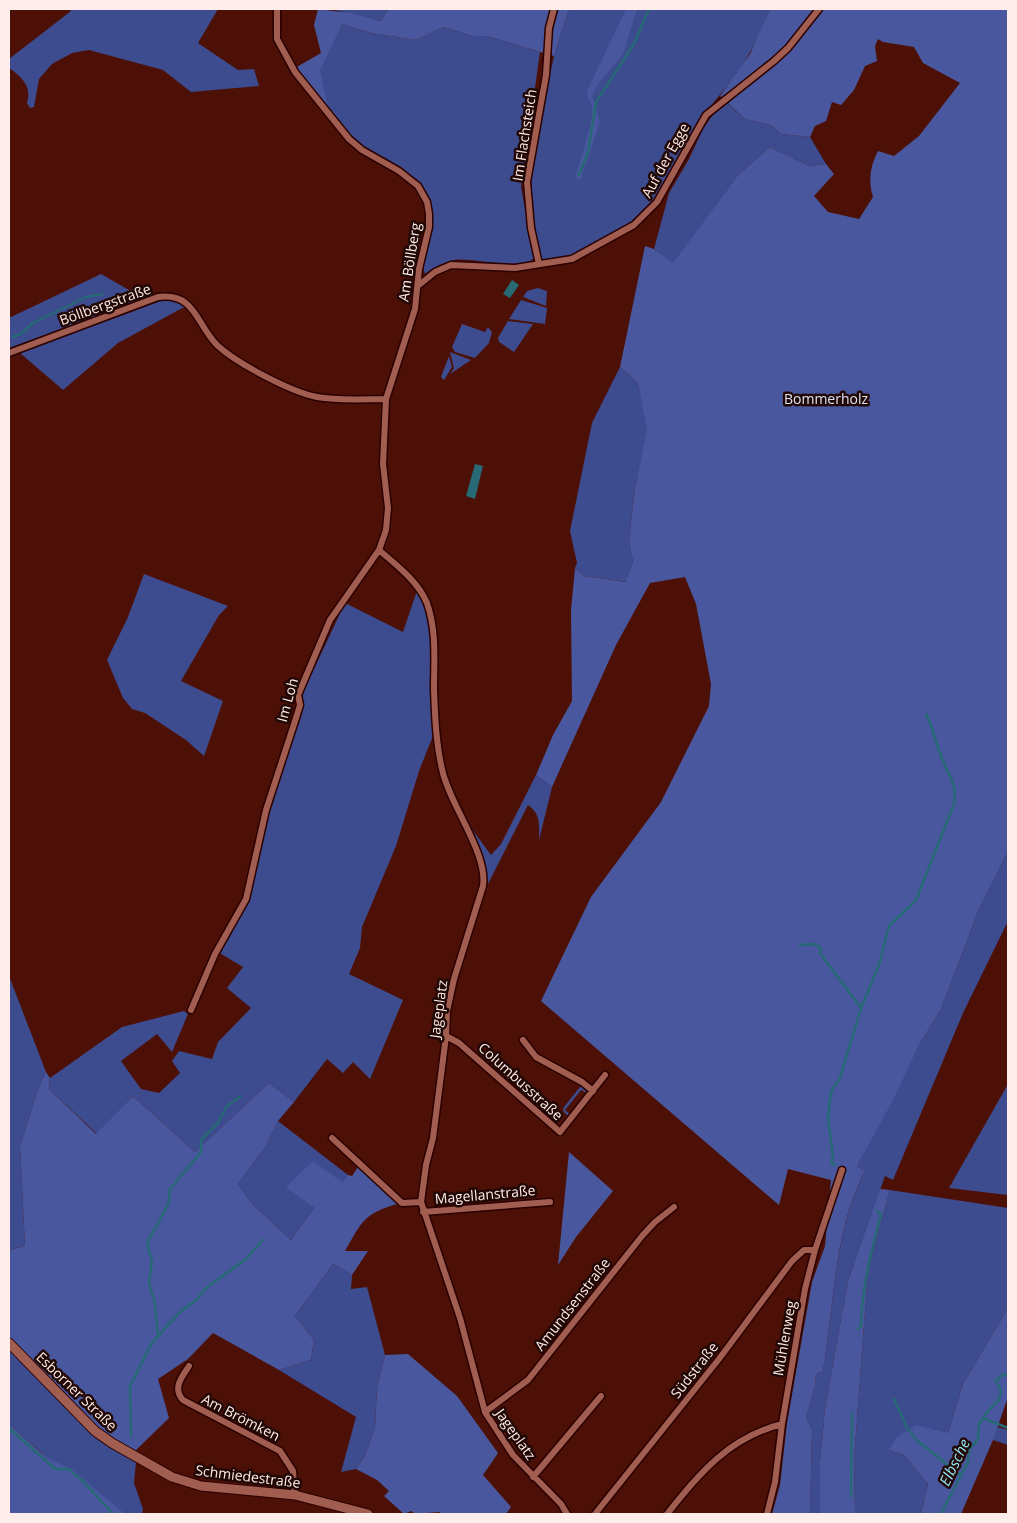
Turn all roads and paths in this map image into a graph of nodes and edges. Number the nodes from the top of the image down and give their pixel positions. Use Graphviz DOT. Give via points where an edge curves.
graph roads {
  1 [pos="277,9"];
  2 [pos="554,9"];
  3 [pos="818,9"];
  4 [pos="538,264"];
  5 [pos="419,286"];
  6 [pos="9,353"];
  7 [pos="386,399"];
  8 [pos="379,550"];
  9 [pos="190,1010"];
  10 [pos="446,1036"];
  11 [pos="523,1040"];
  12 [pos="605,1075"];
  13 [pos="593,1091"];
  14 [pos="332,1138"];
  15 [pos="842,1170"];
  16 [pos="421,1202"];
  17 [pos="550,1202"];
  18 [pos="674,1207"];
  19 [pos="423,1212"];
  20 [pos="815,1250"];
  21 [pos="9,1343"];
  22 [pos="189,1366"];
  23 [pos="602,1396"];
  24 [pos="485,1412"];
  25 [pos="782,1424"];
  26 [pos="130,1454"];
  27 [pos="533,1477"];
  28 [pos="295,1495"];
  29 [pos="368,1514"];
  30 [pos="568,1514"];
  31 [pos="595,1514"];
  32 [pos="667,1514"];
  33 [pos="766,1514"];
  1 -- 5 [label="street, Am Böllberg" via="277,39 295,72 320,106 362,150 411,179 423,193 429,227 419,269"];
  2 -- 4 [label="street, Im Flachsteich" via="527,182"];
  3 -- 4 [label="street, Auf der Egge" via="781,55 706,115 646,216 634,226 572,259"];
  4 -- 5 [label="street, Auf der Egge" via="516,268 457,264 435,272"];
  5 -- 7 [label="street, Am Böllberg"];
  6 -- 7 [label="street, Böllbergstraße" via="158,297 172,296 186,302 209,335 232,357 302,394"];
  7 -- 8 [label="street, Im Loh" via="383,464 388,508 386,530"];
  8 -- 9 [label="street, Im Loh" via="330,620 300,691 297,715 266,810 246,899 215,954"];
  8 -- 10 [label="street, Jageplatz" via="416,585 433,623 436,729 442,770 484,872 483,886 454,979"];
  10 -- 13 [label="street, Columbusstraße" via="459,1043 558,1131 564,1129"];
  10 -- 16 [label="street, Jageplatz"];
  11 -- 13 [label="street, Columbusstraße" via="536,1057"];
  12 -- 13 [label="street, Columbusstraße"];
  14 -- 16 [label="street" via="402,1203"];
  15 -- 20 [label="street, Mühlenweg"];
  16 -- 19 [label="street, Jageplatz"];
  17 -- 19 [label="street, Magellanstraße"];
  18 -- 24 [label="street, Amundsenstraße" via="642,1236 528,1380"];
  19 -- 24 [label="street, Jageplatz" via="460,1318"];
  20 -- 25 [label="street, Mühlenweg"];
  20 -- 31 [label="street, Südstraße" via="804,1250 792,1261 719,1359"];
  21 -- 26 [label="main road, Esborner Straße" via="85,1422"];
  22 -- 28 [label="street, Am Brömken" via="178,1386 179,1396 280,1451 293,1471"];
  23 -- 27 [label="street, Jageplatz"];
  24 -- 27 [label="street, Jageplatz" via="505,1444"];
  25 -- 32 [label="street" via="754,1433 730,1447 697,1477"];
  25 -- 33 [label="street, Mühlenweg" via="775,1482"];
  26 -- 28 [label="main road, Schmiedestraße" via="187,1483"];
  27 -- 30 [label="street, Jageplatz"];
  28 -- 29 [label="main road, Schmiedestraße"];
}
